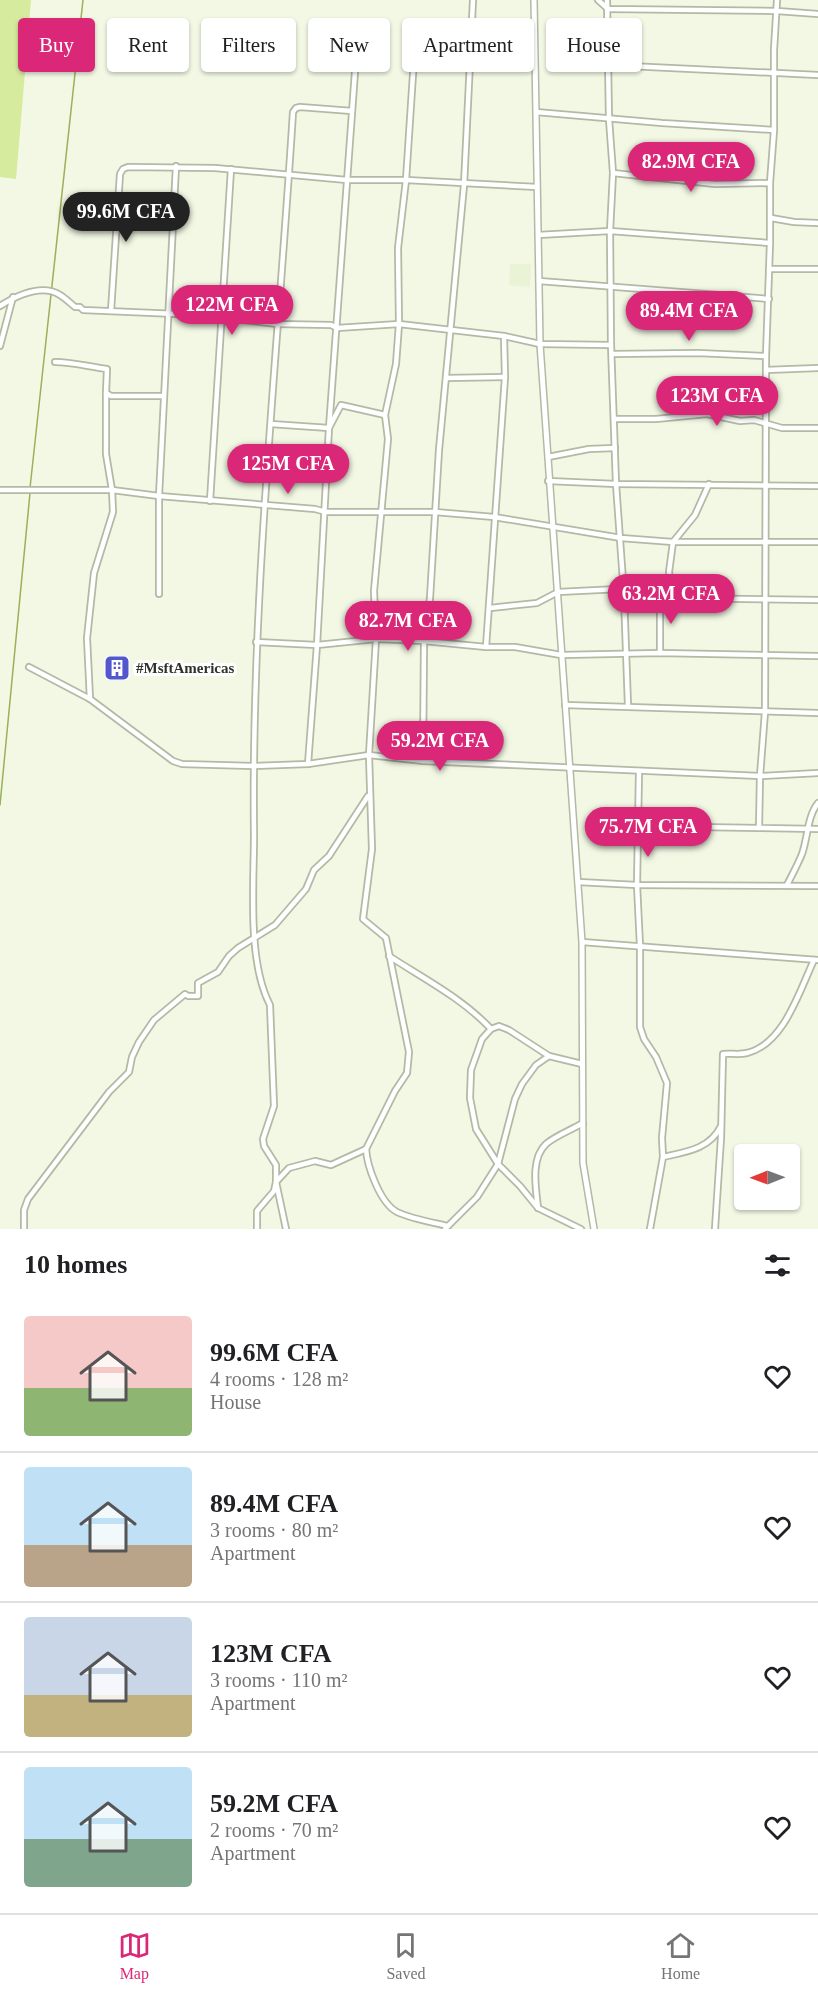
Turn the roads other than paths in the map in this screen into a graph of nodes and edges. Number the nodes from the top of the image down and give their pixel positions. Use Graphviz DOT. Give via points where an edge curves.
graph roads {
  1 [pos="473,0"];
  2 [pos="534,0"];
  3 [pos="598,0"];
  4 [pos="607,0"];
  5 [pos="777,0"];
  6 [pos="608,9"];
  7 [pos="777,11"];
  8 [pos="818,15"];
  9 [pos="608,18"];
  10 [pos="642,67"];
  11 [pos="355,72"];
  12 [pos="413,72"];
  13 [pos="608,72"];
  14 [pos="774,74"];
  15 [pos="818,75"];
  16 [pos="352,111"];
  17 [pos="536,112"];
  18 [pos="609,119"];
  19 [pos="774,130"];
  20 [pos="176,166"];
  21 [pos="231,170"];
  22 [pos="613,173"];
  23 [pos="289,175"];
  24 [pos="347,180"];
  25 [pos="406,180"];
  26 [pos="770,183"];
  27 [pos="464,184"];
  28 [pos="537,187"];
  29 [pos="771,218"];
  30 [pos="818,223"];
  31 [pos="610,231"];
  32 [pos="538,235"];
  33 [pos="770,243"];
  34 [pos="769,269"];
  35 [pos="818,269"];
  36 [pos="539,281"];
  37 [pos="610,286"];
  38 [pos="13,297"];
  39 [pos="769,299"];
  40 [pos="0,306"];
  41 [pos="111,311"];
  42 [pos="167,313"];
  43 [pos="221,318"];
  44 [pos="277,324"];
  45 [pos="399,324"];
  46 [pos="337,328"];
  47 [pos="450,329"];
  48 [pos="504,336"];
  49 [pos="540,344"];
  50 [pos="611,345"];
  51 [pos="0,346"];
  52 [pos="612,354"];
  53 [pos="766,356"];
  54 [pos="55,362"];
  55 [pos="818,368"];
  56 [pos="766,370"];
  57 [pos="446,378"];
  58 [pos="505,378"];
  59 [pos="106,393"];
  60 [pos="163,396"];
  61 [pos="385,414"];
  62 [pos="614,419"];
  63 [pos="765,423"];
  64 [pos="271,424"];
  65 [pos="329,428"];
  66 [pos="818,428"];
  67 [pos="615,448"];
  68 [pos="548,457"];
  69 [pos="548,481"];
  70 [pos="616,484"];
  71 [pos="709,484"];
  72 [pos="765,484"];
  73 [pos="818,486"];
  74 [pos="0,489"];
  75 [pos="112,490"];
  76 [pos="159,496"];
  77 [pos="210,501"];
  78 [pos="266,505"];
  79 [pos="380,511"];
  80 [pos="326,512"];
  81 [pos="435,512"];
  82 [pos="494,517"];
  83 [pos="552,526"];
  84 [pos="621,538"];
  85 [pos="673,542"];
  86 [pos="765,542"];
  87 [pos="818,542"];
  88 [pos="558,592"];
  89 [pos="159,594"];
  90 [pos="624,595"];
  91 [pos="660,597"];
  92 [pos="673,598"];
  93 [pos="765,599"];
  94 [pos="818,600"];
  95 [pos="490,608"];
  96 [pos="376,639"];
  97 [pos="424,641"];
  98 [pos="256,642"];
  99 [pos="318,645"];
  100 [pos="486,647"];
  101 [pos="627,653"];
  102 [pos="660,653"];
  103 [pos="561,655"];
  104 [pos="765,656"];
  105 [pos="818,656"];
  106 [pos="29,667"];
  107 [pos="90,699"];
  108 [pos="565,705"];
  109 [pos="628,706"];
  110 [pos="765,712"];
  111 [pos="818,713"];
  112 [pos="369,755"];
  113 [pos="423,761"];
  114 [pos="308,764"];
  115 [pos="253,766"];
  116 [pos="569,767"];
  117 [pos="639,771"];
  118 [pos="818,773"];
  119 [pos="760,776"];
  120 [pos="369,794"];
  121 [pos="818,803"];
  122 [pos="638,826"];
  123 [pos="759,828"];
  124 [pos="809,830"];
  125 [pos="818,830"];
  126 [pos="578,882"];
  127 [pos="637,885"];
  128 [pos="787,885"];
  129 [pos="818,886"];
  130 [pos="253,939"];
  131 [pos="582,942"];
  132 [pos="640,946"];
  133 [pos="388,955"];
  134 [pos="816,960"];
  135 [pos="491,1029"];
  136 [pos="549,1056"];
  137 [pos="582,1064"];
  138 [pos="722,1103"];
  139 [pos="583,1123"];
  140 [pos="366,1149"];
  141 [pos="663,1157"];
  142 [pos="498,1164"];
  143 [pos="276,1182"];
  144 [pos="538,1208"];
  145 [pos="446,1227"];
  146 [pos="24,1229"];
  147 [pos="258,1229"];
  148 [pos="286,1229"];
  149 [pos="581,1229"];
  150 [pos="594,1229"];
  151 [pos="650,1229"];
  152 [pos="715,1229"];
  1 -- 27 [label="street"];
  2 -- 17 [label="street"];
  3 -- 6 [label="street"];
  4 -- 6 [label="street"];
  5 -- 7 [label="street"];
  6 -- 7 [label="street"];
  6 -- 9 [label="street"];
  7 -- 8 [label="street"];
  7 -- 14 [label="street"];
  10 -- 14 [label="street"];
  11 -- 16 [label="street"];
  12 -- 25 [label="street"];
  13 -- 18 [label="street"];
  14 -- 15 [label="street"];
  14 -- 19 [label="street"];
  16 -- 23 [label="street" via="296,108"];
  16 -- 24 [label="street"];
  17 -- 18 [label="street"];
  17 -- 28 [label="street"];
  18 -- 19 [label="street"];
  18 -- 22 [label="street"];
  19 -- 26 [label="street"];
  20 -- 21 [label="street"];
  20 -- 41 [label="street" via="128,167 120,174"];
  20 -- 42 [label="street"];
  21 -- 23 [label="street"];
  21 -- 43 [label="street"];
  22 -- 26 [label="street" via="715,184"];
  22 -- 31 [label="street"];
  23 -- 24 [label="street"];
  23 -- 44 [label="street"];
  24 -- 25 [label="street"];
  24 -- 46 [label="street"];
  25 -- 27 [label="street"];
  25 -- 45 [label="street" via="398,249"];
  26 -- 29 [label="street"];
  27 -- 28 [label="street"];
  27 -- 47 [label="street"];
  28 -- 32 [label="street"];
  29 -- 30 [label="street"];
  29 -- 33 [label="street"];
  31 -- 32 [label="street"];
  31 -- 33 [label="street"];
  31 -- 37 [label="street"];
  32 -- 36 [label="street"];
  33 -- 34 [label="street"];
  34 -- 35 [label="street"];
  34 -- 39 [label="street"];
  36 -- 37 [label="street"];
  36 -- 49 [label="street"];
  37 -- 39 [label="street"];
  37 -- 50 [label="street"];
  38 -- 40 [label="street"];
  38 -- 41 [label="street" via="38,290 52,291 83,310"];
  38 -- 51 [label="street"];
  39 -- 53 [label="street"];
  41 -- 42 [label="street"];
  42 -- 43 [label="street"];
  42 -- 60 [label="street"];
  43 -- 44 [label="street"];
  43 -- 77 [label="street"];
  44 -- 46 [label="street"];
  44 -- 64 [label="street"];
  45 -- 46 [label="street"];
  45 -- 47 [label="street"];
  45 -- 61 [label="street" via="396,364"];
  46 -- 65 [label="street"];
  47 -- 48 [label="street"];
  47 -- 57 [label="street"];
  48 -- 49 [label="street"];
  48 -- 58 [label="street"];
  49 -- 50 [label="street"];
  49 -- 68 [label="street"];
  50 -- 52 [label="street"];
  52 -- 53 [label="street"];
  52 -- 62 [label="street"];
  53 -- 56 [label="street"];
  54 -- 59 [label="street" via="107,369"];
  55 -- 56 [label="street"];
  56 -- 63 [label="street"];
  57 -- 58 [label="street"];
  57 -- 81 [label="street"];
  58 -- 82 [label="street"];
  59 -- 60 [label="street"];
  59 -- 75 [label="street" via="106,454"];
  60 -- 76 [label="street"];
  61 -- 65 [label="street" via="341,405"];
  61 -- 79 [label="street" via="387,439"];
  62 -- 63 [label="street" via="707,414"];
  62 -- 67 [label="street"];
  63 -- 66 [label="street" via="782,428"];
  63 -- 72 [label="street"];
  64 -- 65 [label="street"];
  64 -- 78 [label="street"];
  65 -- 80 [label="street"];
  67 -- 68 [label="street"];
  67 -- 70 [label="street"];
  68 -- 69 [label="street"];
  69 -- 70 [label="street"];
  69 -- 83 [label="street"];
  70 -- 71 [label="street"];
  70 -- 84 [label="street"];
  71 -- 72 [label="street"];
  71 -- 85 [label="street" via="695,515"];
  72 -- 73 [label="street"];
  72 -- 86 [label="street"];
  74 -- 75 [label="street"];
  75 -- 76 [label="street"];
  75 -- 107 [label="street" via="112,512 93,573 87,638"];
  76 -- 77 [label="street"];
  76 -- 89 [label="street"];
  77 -- 78 [label="street"];
  78 -- 80 [label="street"];
  78 -- 98 [label="street"];
  79 -- 80 [label="street"];
  79 -- 81 [label="street"];
  79 -- 96 [label="street" via="374,591"];
  80 -- 99 [label="street"];
  81 -- 82 [label="street"];
  81 -- 97 [label="street"];
  82 -- 83 [label="street"];
  82 -- 95 [label="street"];
  83 -- 84 [label="street"];
  83 -- 88 [label="street"];
  84 -- 85 [label="street"];
  84 -- 90 [label="street"];
  85 -- 86 [label="street"];
  85 -- 92 [label="street" via="669,572"];
  86 -- 87 [label="street"];
  86 -- 93 [label="street"];
  88 -- 90 [label="street" via="619,589"];
  88 -- 95 [label="street" via="537,603"];
  88 -- 103 [label="street"];
  90 -- 91 [label="street"];
  90 -- 101 [label="street"];
  91 -- 92 [label="street"];
  91 -- 102 [label="street"];
  92 -- 93 [label="street"];
  93 -- 94 [label="street"];
  93 -- 104 [label="street"];
  95 -- 100 [label="street"];
  96 -- 97 [label="street"];
  96 -- 99 [label="street"];
  96 -- 112 [label="street"];
  97 -- 100 [label="street"];
  97 -- 113 [label="street"];
  98 -- 99 [label="street"];
  98 -- 115 [label="street"];
  99 -- 114 [label="street"];
  100 -- 103 [label="street" via="515,647"];
  101 -- 102 [label="street"];
  101 -- 103 [label="street"];
  101 -- 109 [label="street"];
  102 -- 104 [label="street"];
  103 -- 108 [label="street"];
  104 -- 105 [label="street"];
  104 -- 110 [label="street"];
  106 -- 107 [label="street"];
  107 -- 115 [label="street" via="177,763"];
  108 -- 109 [label="street"];
  108 -- 116 [label="street"];
  109 -- 110 [label="street"];
  110 -- 111 [label="street"];
  110 -- 119 [label="street"];
  112 -- 113 [label="street"];
  112 -- 114 [label="street"];
  112 -- 120 [label="street"];
  113 -- 116 [label="street"];
  114 -- 115 [label="street"];
  115 -- 130 [label="street"];
  116 -- 117 [label="street"];
  116 -- 126 [label="street"];
  117 -- 119 [label="street"];
  117 -- 122 [label="street"];
  118 -- 119 [label="street"];
  119 -- 123 [label="street"];
  120 -- 130 [label="street" via="302,893 275,925"];
  120 -- 133 [label="street" via="372,849 363,920 386,938"];
  121 -- 124 [label="street" via="812,811"];
  122 -- 123 [label="street"];
  122 -- 127 [label="street"];
  123 -- 124 [label="street"];
  124 -- 125 [label="street"];
  124 -- 128 [label="street"];
  126 -- 127 [label="street"];
  126 -- 131 [label="street"];
  127 -- 128 [label="street"];
  127 -- 132 [label="street"];
  128 -- 129 [label="street"];
  130 -- 143 [label="street" via="271,1012 274,1106 263,1139 276,1165"];
  130 -- 146 [label="street" via="229,956 218,972 198,983 198,996 185,994 154,1020 139,1042 129,1072 109,1092 28,1199"];
  131 -- 132 [label="street"];
  131 -- 137 [label="street"];
  132 -- 134 [label="street"];
  132 -- 141 [label="street" via="640,1027 667,1083"];
  133 -- 135 [label="street" via="456,998"];
  133 -- 140 [label="street" via="405,1022 408,1063"];
  134 -- 138 [label="street" via="781,1029 766,1045 746,1053 723,1054"];
  135 -- 136 [label="street" via="500,1026 509,1030"];
  135 -- 142 [label="street" via="482,1039 471,1070 470,1098 476,1129"];
  136 -- 137 [label="street"];
  136 -- 142 [label="street" via="536,1065 522,1084"];
  137 -- 139 [label="street"];
  138 -- 141 [label="street" via="716,1138 690,1152"];
  138 -- 152 [label="street"];
  139 -- 144 [label="street" via="545,1145 537,1160"];
  139 -- 150 [label="street" via="583,1163"];
  140 -- 143 [label="street" via="331,1165 315,1161 289,1168"];
  140 -- 145 [label="street" via="375,1181 394,1210"];
  141 -- 151 [label="street"];
  142 -- 144 [label="street"];
  142 -- 145 [label="street" via="477,1197"];
  143 -- 147 [label="street" via="274,1191 257,1211"];
  143 -- 148 [label="street"];
  144 -- 149 [label="street"];
}
